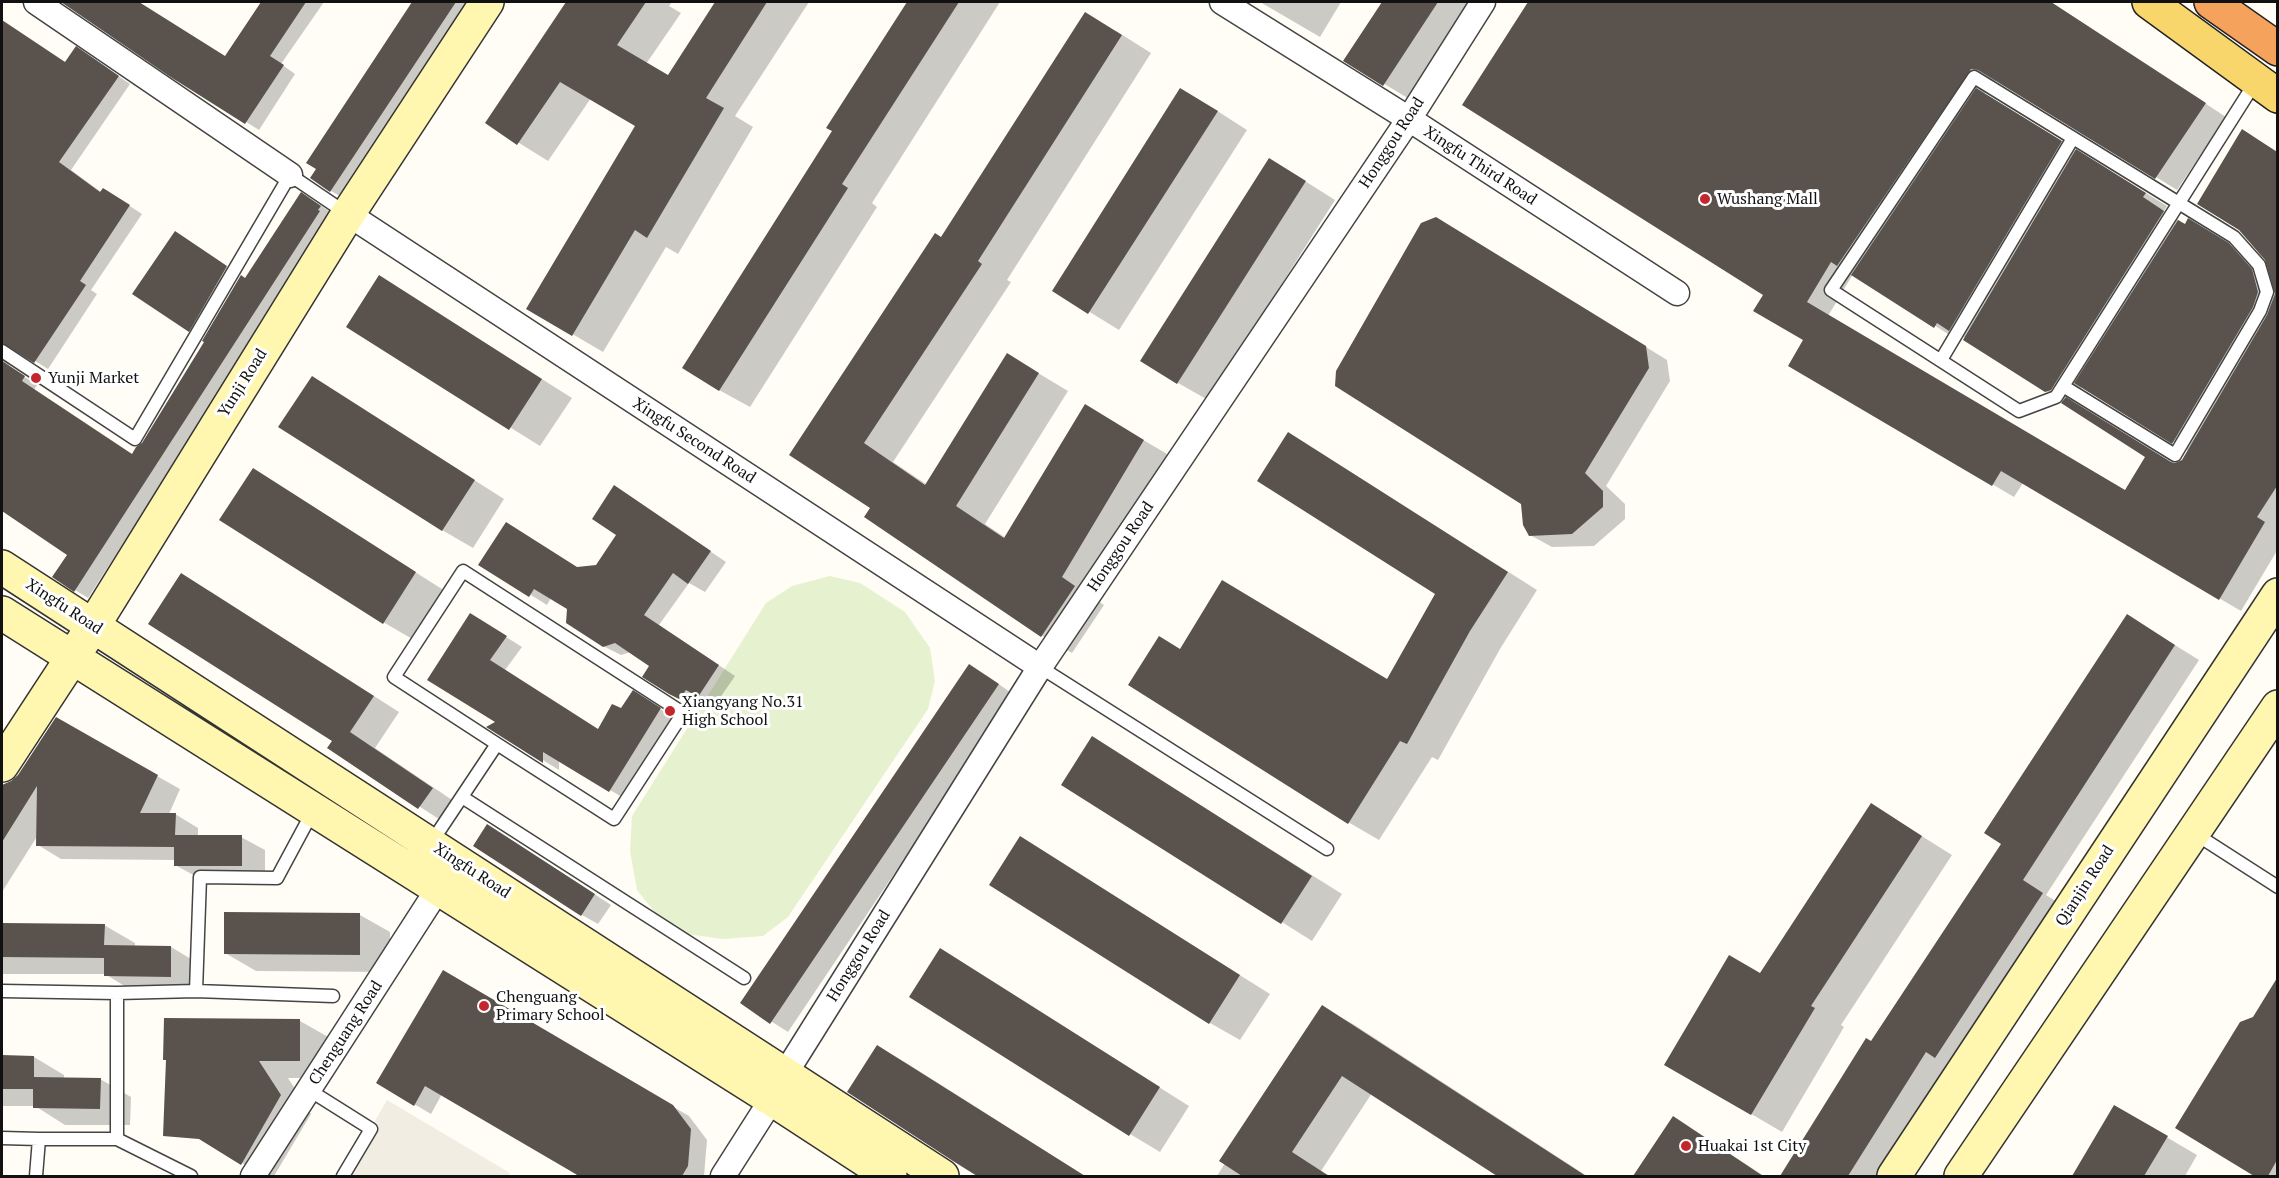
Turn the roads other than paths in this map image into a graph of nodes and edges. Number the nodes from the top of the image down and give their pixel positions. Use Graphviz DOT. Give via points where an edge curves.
graph roads {
  1 [pos="36,2"];
  2 [pos="487,2"];
  3 [pos="1222,2"];
  4 [pos="1483,2"];
  5 [pos="2149,2"];
  6 [pos="2211,2"];
  7 [pos="2277,49"];
  8 [pos="2267,88"];
  9 [pos="1409,119"];
  10 [pos="2073,138"];
  11 [pos="290,175"];
  12 [pos="2179,203"];
  13 [pos="348,214"];
  14 [pos="1677,293"];
  15 [pos="2,351"];
  16 [pos="1941,360"];
  17 [pos="2063,386"];
  18 [pos="2,567"];
  19 [pos="2277,595"];
  20 [pos="2,613"];
  21 [pos="93,626"];
  22 [pos="72,658"];
  23 [pos="1040,668"];
  24 [pos="2277,707"];
  25 [pos="497,744"];
  26 [pos="2,765"];
  27 [pos="462,797"];
  28 [pos="314,810"];
  29 [pos="2193,832"];
  30 [pos="430,844"];
  31 [pos="1327,849"];
  32 [pos="2277,887"];
  33 [pos="438,889"];
  34 [pos="744,978"];
  35 [pos="2,991"];
  36 [pos="196,991"];
  37 [pos="117,993"];
  38 [pos="333,996"];
  39 [pos="778,1086"];
  40 [pos="309,1090"];
  41 [pos="2,1138"];
  42 [pos="39,1138"];
  43 [pos="117,1138"];
  44 [pos="36,1176"];
  45 [pos="191,1176"];
  46 [pos="253,1176"];
  47 [pos="343,1176"];
  48 [pos="723,1176"];
  49 [pos="890,1176"];
  50 [pos="942,1176"];
  51 [pos="1894,1176"];
  52 [pos="1961,1176"];
  1 -- 11 [label="street"];
  2 -- 13 [label="street, Yunji Road"];
  3 -- 9 [label="street, Xingfu Third Road"];
  4 -- 9 [label="street, Honggou Road"];
  5 -- 8 [label="main road"];
  6 -- 7 [label="highway"];
  8 -- 12 [label="lane"];
  9 -- 14 [label="street, Xingfu Third Road"];
  9 -- 23 [label="street, Honggou Road"];
  10 -- 12 [label="lane"];
  10 -- 16 [label="lane"];
  10 -- 16 [label="lane" via="1974,77 1831,290"];
  11 -- 13 [label="lane"];
  11 -- 15 [label="lane" via="135,439"];
  12 -- 17 [label="lane"];
  12 -- 17 [label="lane" via="2234,237 2259,265 2267,292 2260,311 2175,455"];
  13 -- 21 [label="street, Yunji Road"];
  13 -- 23 [label="street, Xingfu Second Road"];
  16 -- 17 [label="lane" via="2019,411 2056,397"];
  18 -- 21 [label="street, Xingfu Road"];
  19 -- 51 [label="street, Qianjin Road"];
  20 -- 22 [label="street, Xingfu Road"];
  21 -- 22 [label="street, Yunji Road"];
  21 -- 30 [label="street, Xingfu Road"];
  22 -- 26 [label="street, Yunji Road"];
  22 -- 28 [label="street, Xingfu Road"];
  23 -- 31 [label="lane"];
  23 -- 39 [label="street, Honggou Road"];
  24 -- 29 [label="street"];
  25 -- 25 [label="lane" via="614,819 683,713 463,571 393,677"];
  25 -- 27 [label="lane"];
  27 -- 30 [label="lane"];
  27 -- 34 [label="lane"];
  28 -- 33 [label="street, Xingfu Road"];
  28 -- 36 [label="lane" via="277,878 200,877"];
  29 -- 32 [label="lane"];
  29 -- 52 [label="street"];
  30 -- 39 [label="street, Xingfu Road"];
  33 -- 39 [label="street, Xingfu Road"];
  33 -- 40 [label="street, Chenguang Road"];
  35 -- 37 [label="lane"];
  36 -- 37 [label="lane"];
  36 -- 38 [label="lane"];
  37 -- 43 [label="lane"];
  39 -- 48 [label="street, Honggou Road"];
  39 -- 49 [label="street, Xingfu Road"];
  39 -- 50 [label="street, Xingfu Road"];
  40 -- 46 [label="street, Chenguang Road"];
  40 -- 47 [label="lane" via="371,1129"];
  41 -- 42 [label="lane"];
  42 -- 43 [label="lane"];
  42 -- 44 [label="lane"];
  43 -- 45 [label="lane"];
}
